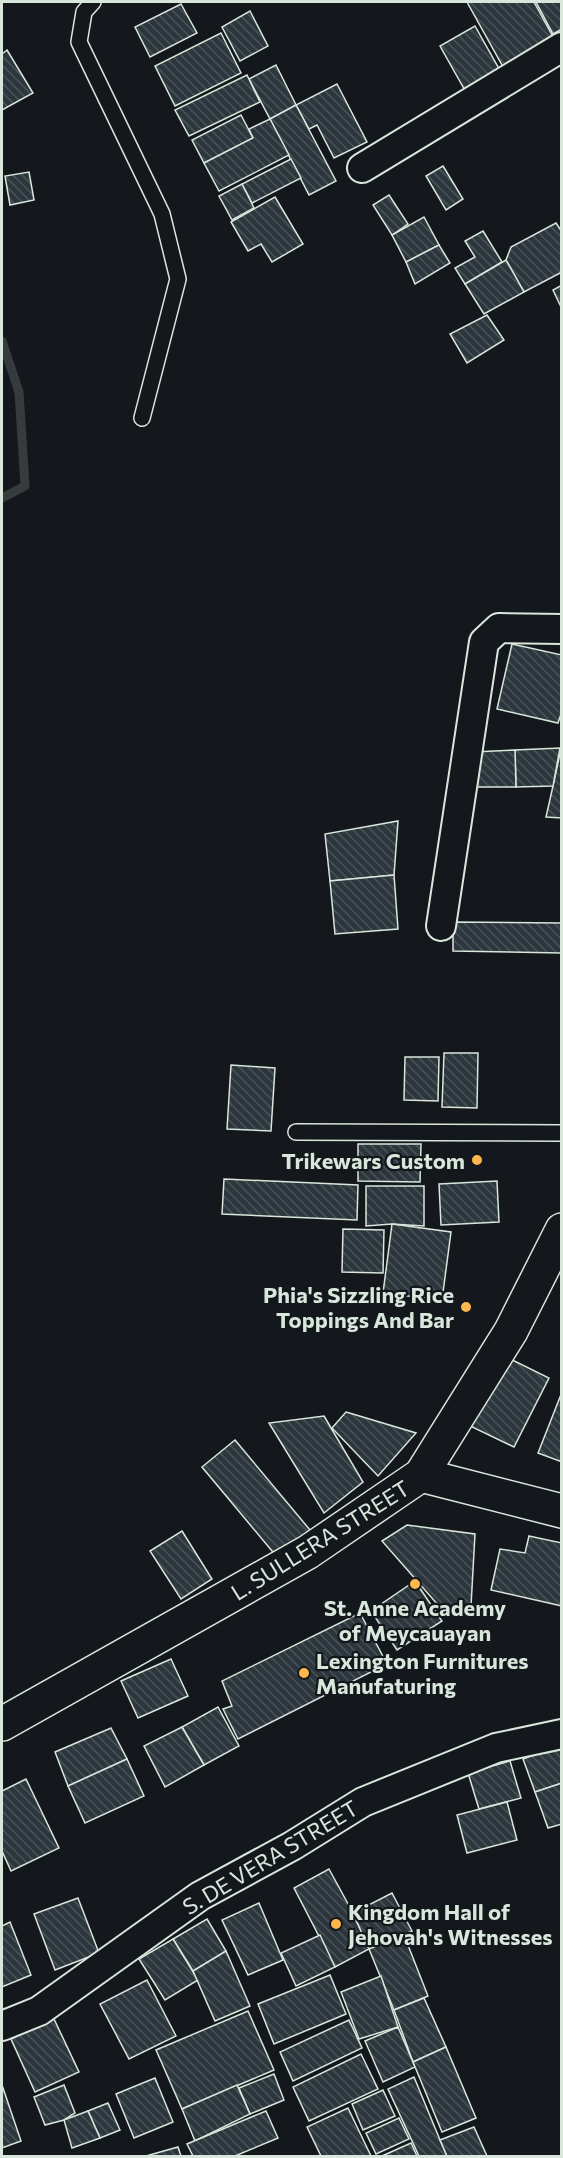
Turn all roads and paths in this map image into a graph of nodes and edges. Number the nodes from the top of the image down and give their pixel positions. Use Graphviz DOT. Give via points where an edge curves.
graph roads {
  1 [pos="93,2"];
  2 [pos="561,47"];
  3 [pos="362,168"];
  4 [pos="142,418"];
  5 [pos="561,629"];
  6 [pos="441,926"];
  7 [pos="296,1132"];
  8 [pos="561,1133"];
  9 [pos="561,1230"];
  10 [pos="421,1475"];
  11 [pos="561,1511"];
  12 [pos="2,1724"];
  13 [pos="561,1734"];
  14 [pos="2,2026"];
  1 -- 4 [label="lane" via="84,12 79,42 162,214 178,279"];
  2 -- 3 [label="street"];
  5 -- 6 [label="street" via="499,628 484,642"];
  7 -- 8 [label="lane"];
  9 -- 10 [label="street, L. SULLERA STREET" via="511,1331"];
  10 -- 11 [label="street"];
  10 -- 12 [label="street, L. SULLERA STREET" via="308,1552"];
  13 -- 14 [label="street, S. DE VERA STREET" via="495,1748 363,1802 200,1896 39,2011"];
}
